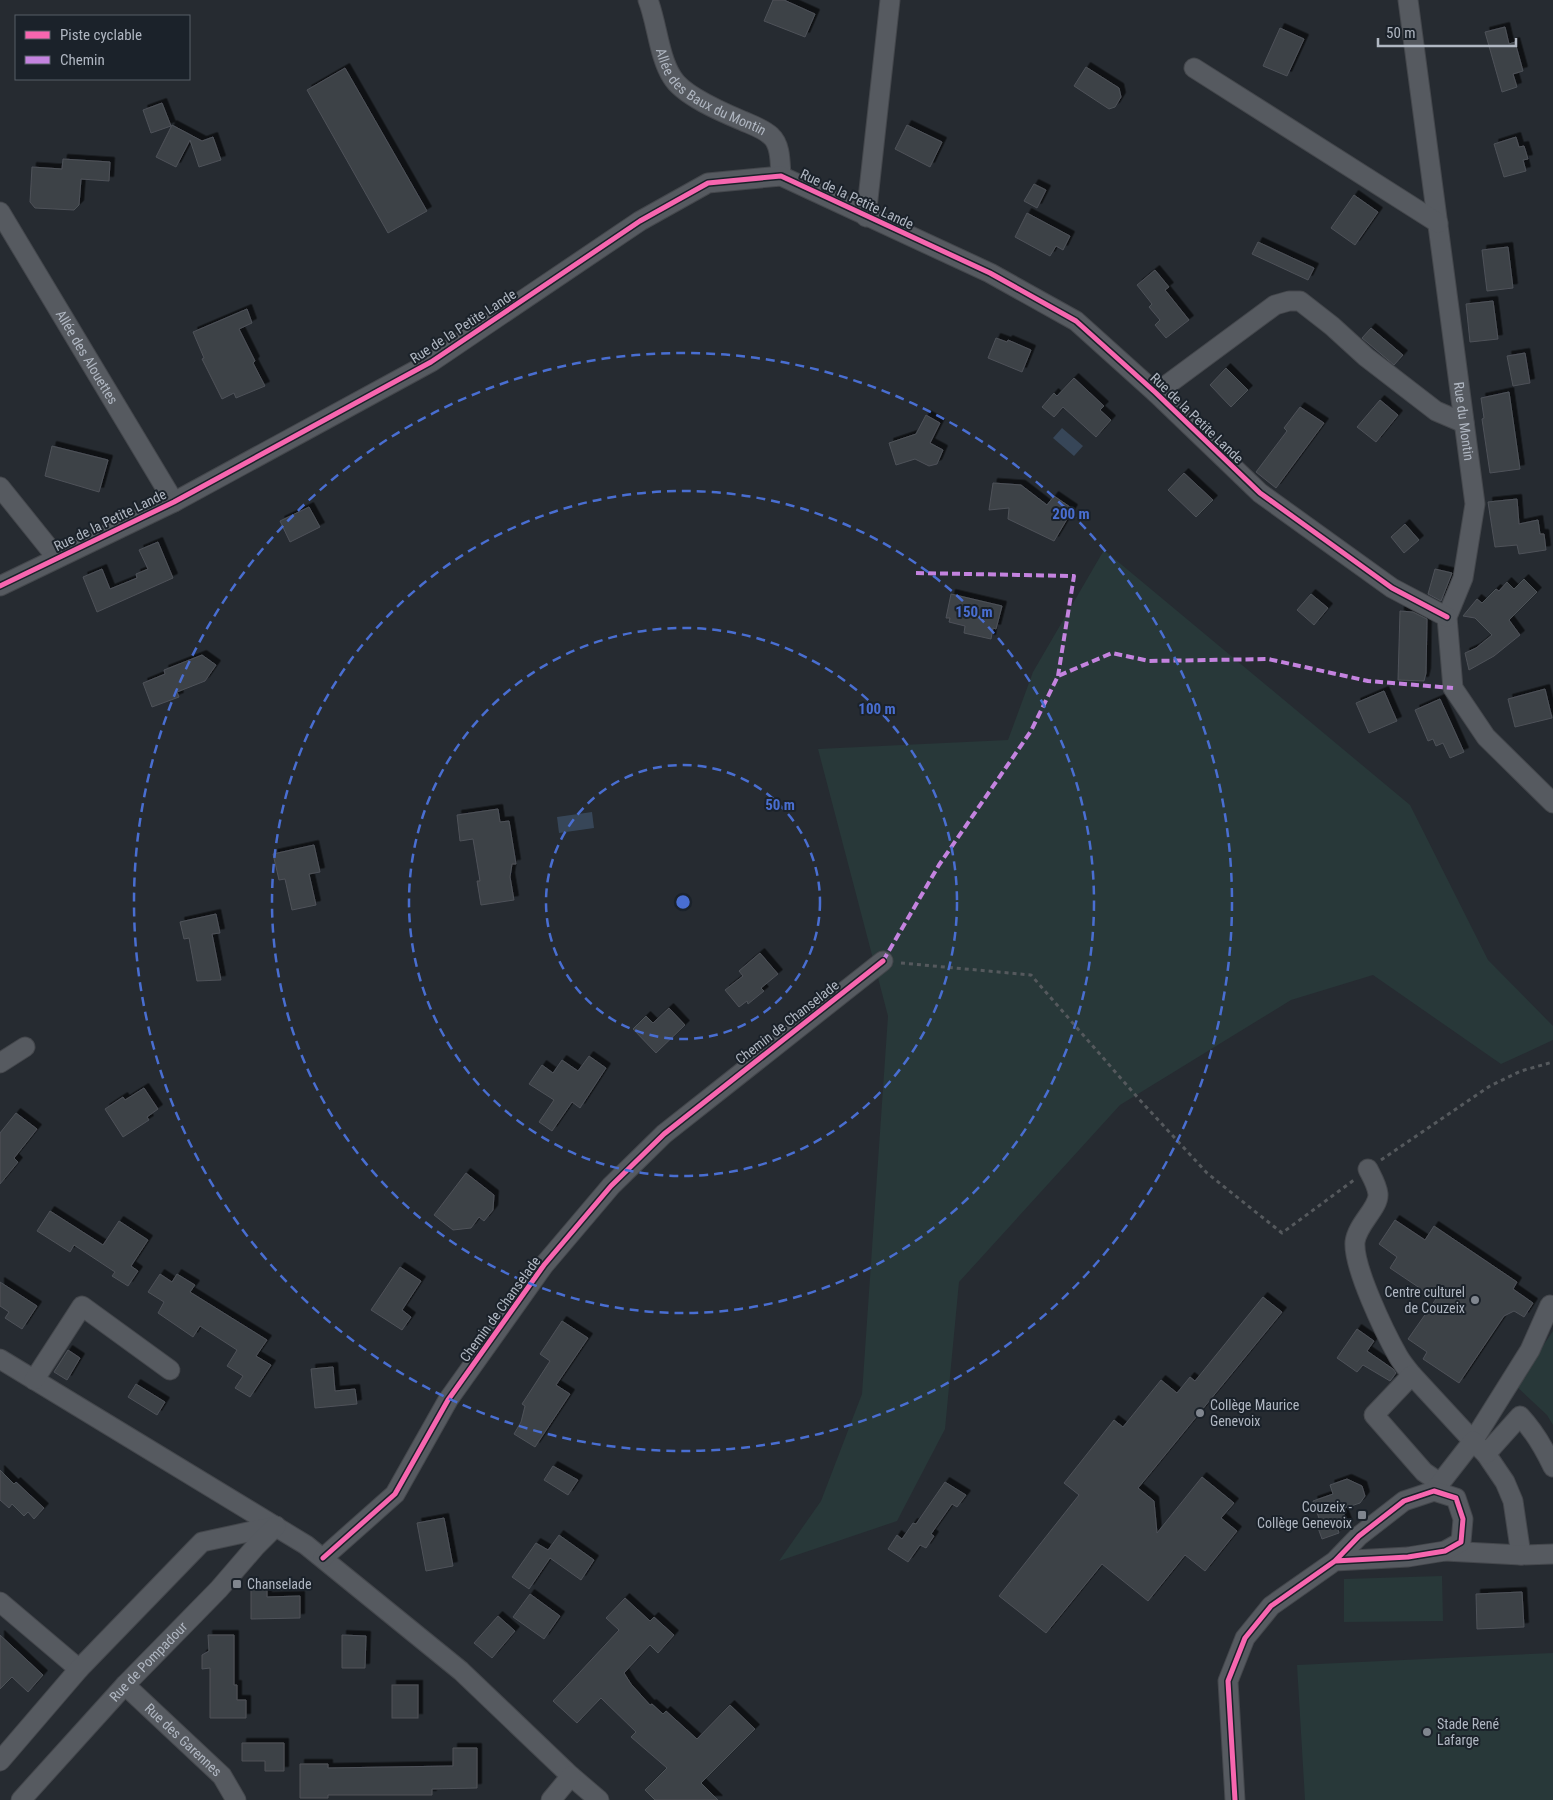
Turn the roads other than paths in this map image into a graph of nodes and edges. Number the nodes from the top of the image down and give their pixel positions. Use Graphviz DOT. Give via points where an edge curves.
graph roads {
  1 [pos="648,0"];
  2 [pos="890,0"];
  3 [pos="1408,0"];
  4 [pos="1194,68"];
  5 [pos="781,176"];
  6 [pos="0,212"];
  7 [pos="866,217"];
  8 [pos="1438,223"];
  9 [pos="1156,393"];
  10 [pos="1464,423"];
  11 [pos="0,487"];
  12 [pos="174,502"];
  13 [pos="57,558"];
  14 [pos="0,586"];
  15 [pos="1447,617"];
  16 [pos="1553,802"];
  17 [pos="883,961"];
  18 [pos="25,1047"];
  19 [pos="0,1063"];
  20 [pos="1368,1169"];
  21 [pos="1550,1305"];
  22 [pos="0,1359"];
  23 [pos="170,1370"];
  24 [pos="1412,1375"];
  25 [pos="34,1380"];
  26 [pos="1473,1441"];
  27 [pos="1486,1454"];
  28 [pos="1553,1467"];
  29 [pos="1437,1487"];
  30 [pos="276,1526"];
  31 [pos="1445,1551"];
  32 [pos="1553,1554"];
  33 [pos="1521,1555"];
  34 [pos="323,1558"];
  35 [pos="1335,1561"];
  36 [pos="0,1602"];
  37 [pos="79,1669"];
  38 [pos="126,1685"];
  39 [pos="0,1761"];
  40 [pos="571,1776"];
  41 [pos="21,1800"];
  42 [pos="236,1800"];
  43 [pos="552,1800"];
  44 [pos="600,1800"];
  45 [pos="1235,1800"];
  1 -- 5 [label="street, Allée des Baux du Montin" via="672,79 692,96 772,136 779,150"];
  2 -- 7 [label="street"];
  3 -- 8 [label="street, Rue du Montin"];
  4 -- 8 [label="street"];
  5 -- 7 [label="street, Rue de la Petite Lande"];
  5 -- 12 [label="street, Rue de la Petite Lande" via="708,183 640,221 431,362"];
  6 -- 12 [label="street, Allée des Alouettes"];
  7 -- 9 [label="street, Rue de la Petite Lande" via="990,273 1076,321"];
  8 -- 10 [label="street, Rue du Montin"];
  9 -- 10 [label="street" via="1275,305 1300,301 1436,411"];
  9 -- 15 [label="street, Rue de la Petite Lande" via="1260,493 1392,588"];
  10 -- 15 [label="street, Rue du Montin" via="1475,504 1463,578"];
  11 -- 13 [label="street, Rue de la Petite Lande"];
  12 -- 13 [label="street, Rue de la Petite Lande"];
  13 -- 14 [label="street, Rue de la Petite Lande"];
  15 -- 16 [label="street, Rue du Montin" via="1453,688 1486,737"];
  17 -- 34 [label="street, Chemin de Chanselade" via="664,1134 611,1186 544,1265 448,1400 395,1494"];
  18 -- 19 [label="street"];
  20 -- 24 [label="street" via="1378,1196 1359,1228 1357,1257 1361,1275 1386,1332"];
  21 -- 26 [label="street" via="1530,1350"];
  22 -- 25 [label="street"];
  23 -- 25 [label="street" via="82,1306"];
  24 -- 26 [label="street"];
  24 -- 29 [label="street" via="1374,1415"];
  25 -- 30 [label="street"];
  26 -- 27 [label="street"];
  26 -- 29 [label="street"];
  27 -- 28 [label="street" via="1520,1416 1545,1450"];
  27 -- 33 [label="street" via="1505,1482 1513,1501"];
  29 -- 31 [label="street" via="1456,1498 1463,1519 1461,1542"];
  29 -- 35 [label="street" via="1404,1500 1359,1536"];
  30 -- 34 [label="street"];
  30 -- 37 [label="street" via="202,1542"];
  30 -- 38 [label="street, Rue de Pompadour"];
  31 -- 33 [label="street"];
  31 -- 35 [label="street" via="1408,1557"];
  32 -- 33 [label="street"];
  34 -- 40 [label="street" via="461,1671"];
  35 -- 45 [label="street" via="1271,1606 1245,1638 1228,1680"];
  36 -- 37 [label="street"];
  37 -- 39 [label="street"];
  38 -- 41 [label="street, Rue de Pompadour"];
  38 -- 42 [label="street, Rue des Garennes" via="222,1776"];
  40 -- 43 [label="street"];
  40 -- 44 [label="street"];
}
